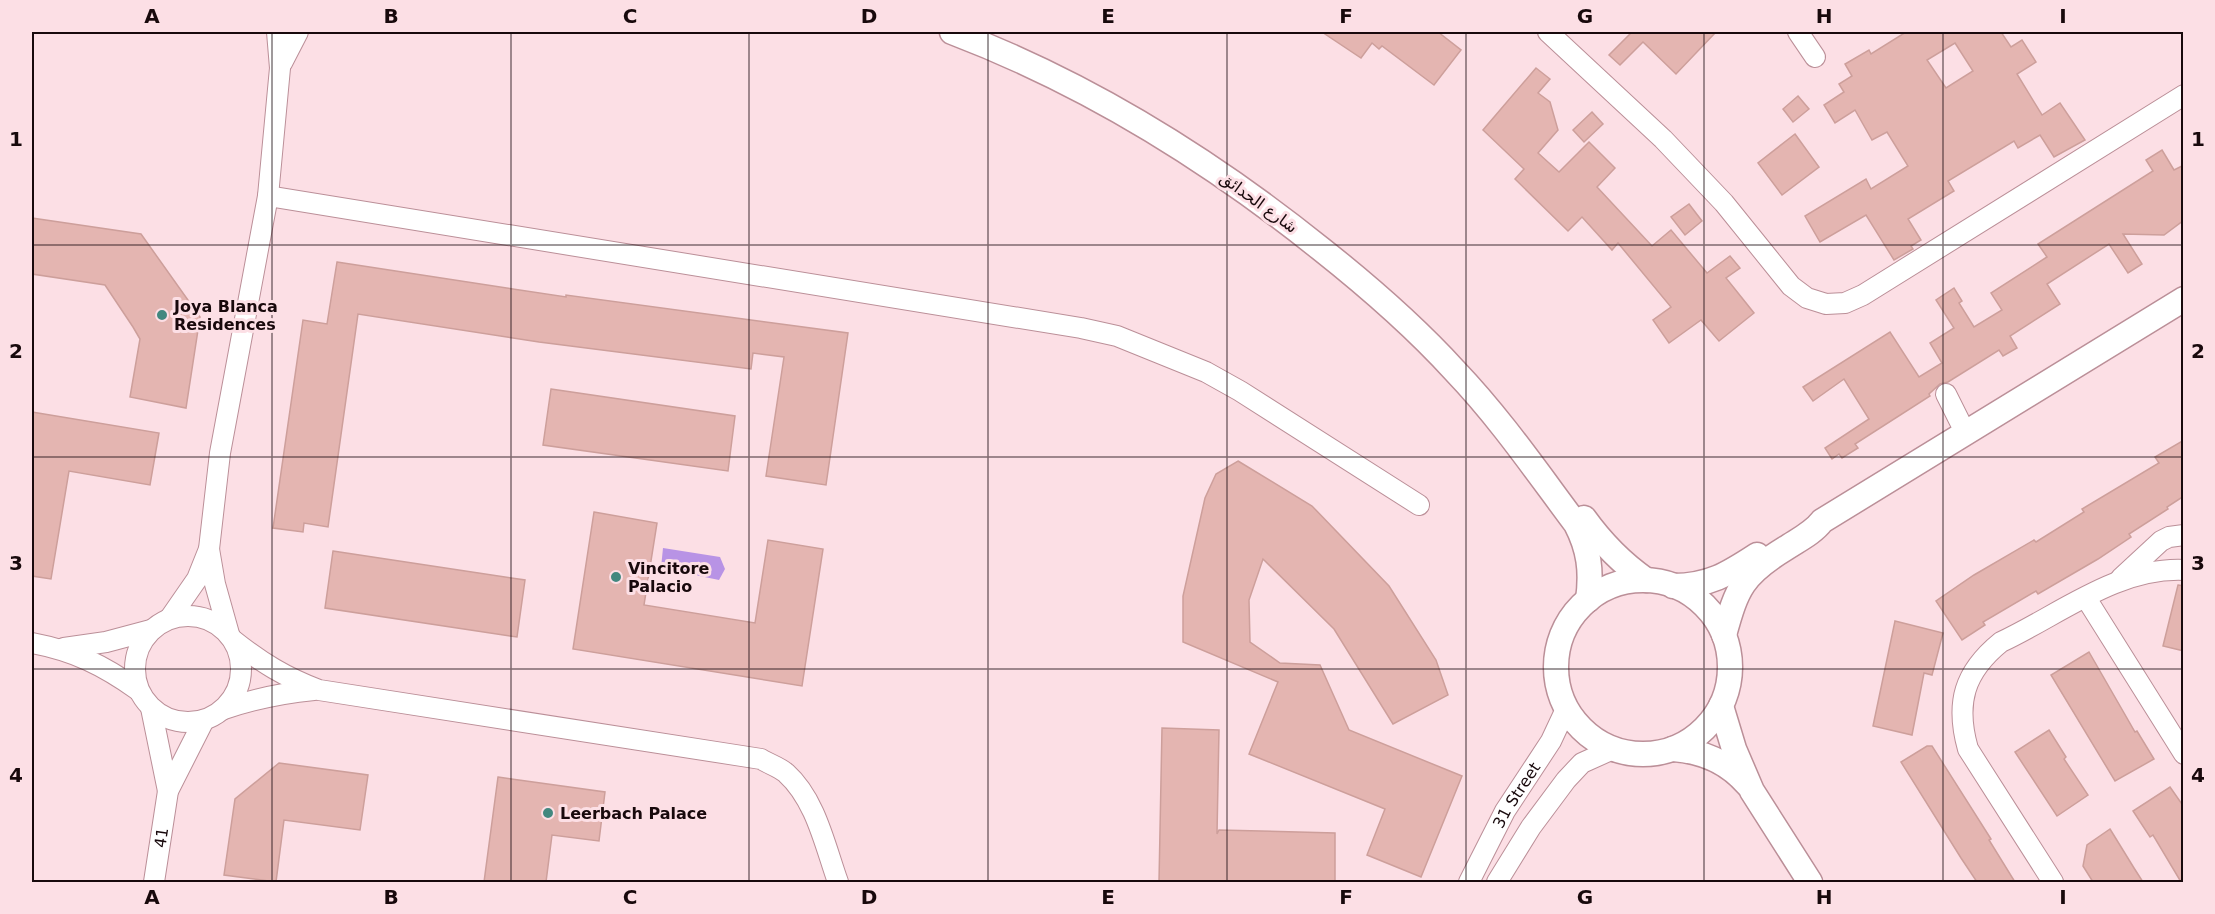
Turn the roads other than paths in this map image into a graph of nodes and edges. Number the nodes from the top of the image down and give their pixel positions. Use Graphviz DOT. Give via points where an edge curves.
graph roads {
  1 [pos="277,32"];
  2 [pos="298,32"];
  3 [pos="952,32"];
  4 [pos="1548,32"];
  5 [pos="1798,32"];
  6 [pos="1815,57"];
  7 [pos="280,68"];
  8 [pos="2184,94"];
  9 [pos="268,196"];
  10 [pos="2184,299"];
  11 [pos="1946,394"];
  12 [pos="1966,434"];
  13 [pos="1515,442"];
  14 [pos="1419,505"];
  15 [pos="1822,521"];
  16 [pos="2184,535"];
  17 [pos="209,549"];
  18 [pos="2184,570"];
  19 [pos="1646,580"];
  20 [pos="2116,582"];
  21 [pos="1673,586"];
  22 [pos="2086,598"];
  23 [pos="1588,600"];
  24 [pos="170,618"];
  25 [pos="151,630"];
  26 [pos="1724,635"];
  27 [pos="231,637"];
  28 [pos="32,643"];
  29 [pos="62,649"];
  30 [pos="138,690"];
  31 [pos="319,690"];
  32 [pos="1720,706"];
  33 [pos="151,708"];
  34 [pos="224,709"];
  35 [pos="1566,709"];
  36 [pos="204,720"];
  37 [pos="1612,749"];
  38 [pos="1672,749"];
  39 [pos="2184,754"];
  40 [pos="168,791"];
  41 [pos="1752,791"];
  42 [pos="154,882"];
  43 [pos="838,882"];
  44 [pos="1469,882"];
  45 [pos="1497,882"];
  46 [pos="1810,882"];
  47 [pos="2053,882"];
  1 -- 7 [label="street"];
  2 -- 7 [label="street"];
  3 -- 13 [label="street, شارع الحدائق" via="1100,101 1255,198 1401,316 1462,378"];
  4 -- 8 [label="street" via="1663,139 1724,203 1791,286 1807,298 1826,304 1845,303 1863,295"];
  5 -- 6 [label="street"];
  7 -- 9 [label="street"];
  9 -- 14 [label="street" via="1117,336 1206,372 1240,391"];
  9 -- 17 [label="street" via="220,453"];
  10 -- 12 [label="street"];
  11 -- 12 [label="street"];
  12 -- 15 [label="street"];
  13 -- 19 [label="street" via="1537,456 1598,539"];
  13 -- 23 [label="street" via="1584,540 1590,570"];
  15 -- 21 [label="street" via="1809,523 1718,579"];
  15 -- 26 [label="street" via="1811,533 1768,559 1746,580 1734,597"];
  16 -- 20 [label="street" via="2162,541"];
  17 -- 24 [label="street" via="197,579"];
  17 -- 27 [label="street"];
  18 -- 20 [label="street" via="2152,571"];
  19 -- 21 [label="street"];
  19 -- 23 [label="street" via="1615,584"];
  20 -- 22 [label="street"];
  21 -- 26 [label="street" via="1705,606"];
  22 -- 39 [label="street"];
  22 -- 47 [label="street" via="2001,642 1985,655 1973,671 1961,709 1968,749"];
  23 -- 35 [label="street" via="1575,612 1559,643 1556,677"];
  24 -- 25 [label="street"];
  24 -- 27 [label="street" via="202,617 216,623"];
  25 -- 29 [label="street"];
  25 -- 30 [label="street" via="136,657"];
  26 -- 32 [label="street" via="1730,668"];
  27 -- 31 [label="street" via="259,661"];
  27 -- 34 [label="street" via="241,657 241,676 236,694"];
  28 -- 29 [label="street"];
  29 -- 30 [label="street" via="100,666"];
  30 -- 33 [label="street"];
  31 -- 34 [label="street" via="287,692"];
  31 -- 43 [label="street" via="761,759 784,771 801,789"];
  32 -- 38 [label="street" via="1701,732"];
  32 -- 41 [label="street"];
  33 -- 36 [label="street" via="176,721"];
  33 -- 40 [label="street"];
  34 -- 36 [label="street"];
  35 -- 37 [label="street" via="1592,738"];
  35 -- 44 [label="street, 31 Street" via="1551,741 1505,811"];
  36 -- 40 [label="street"];
  37 -- 38 [label="street" via="1640,754"];
  37 -- 45 [label="street, 31 Street" via="1582,763 1566,780"];
  38 -- 41 [label="street" via="1698,753 1723,764"];
  40 -- 42 [label="street, 41"];
  41 -- 46 [label="street"];
}
